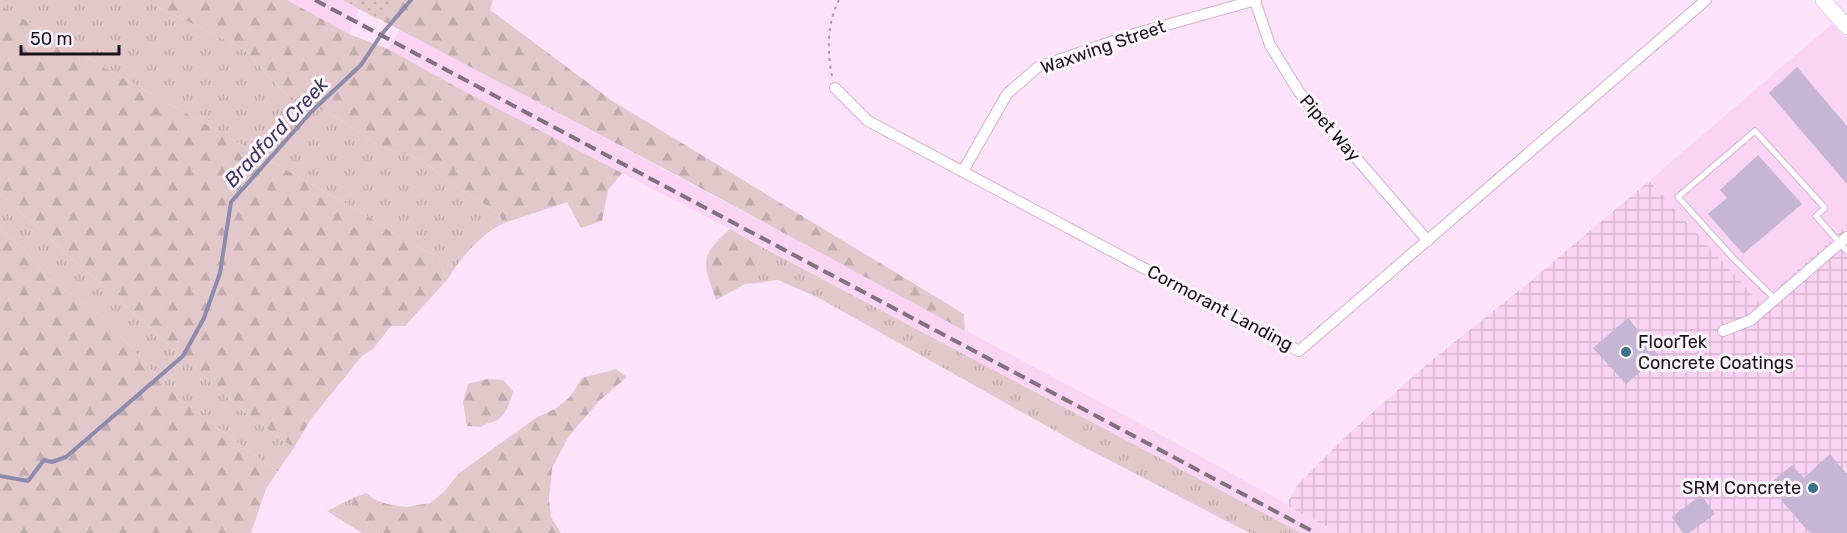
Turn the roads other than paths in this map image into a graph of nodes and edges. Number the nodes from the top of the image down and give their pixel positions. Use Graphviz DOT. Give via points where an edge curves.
graph roads {
  1 [pos="1256,0"];
  2 [pos="1706,0"];
  3 [pos="1823,0"];
  4 [pos="1847,27"];
  5 [pos="835,88"];
  6 [pos="963,171"];
  7 [pos="1428,241"];
  8 [pos="1845,244"];
  9 [pos="1776,300"];
  10 [pos="1723,330"];
  1 -- 6 [label="street, Waxwing Street" via="1134,34 1038,67 1007,94"];
  1 -- 7 [label="street, Pipet Way" via="1270,45 1299,92"];
  2 -- 7 [label="street, Cormorant Landing"];
  3 -- 4 [label="street"];
  5 -- 6 [label="street, Cormorant Landing" via="868,121"];
  6 -- 7 [label="street, Cormorant Landing" via="1299,351"];
  8 -- 9 [label="street"];
  8 -- 9 [label="lane" via="1816,216 1825,208 1755,131 1678,197"];
  9 -- 10 [label="street" via="1751,320"];
}
